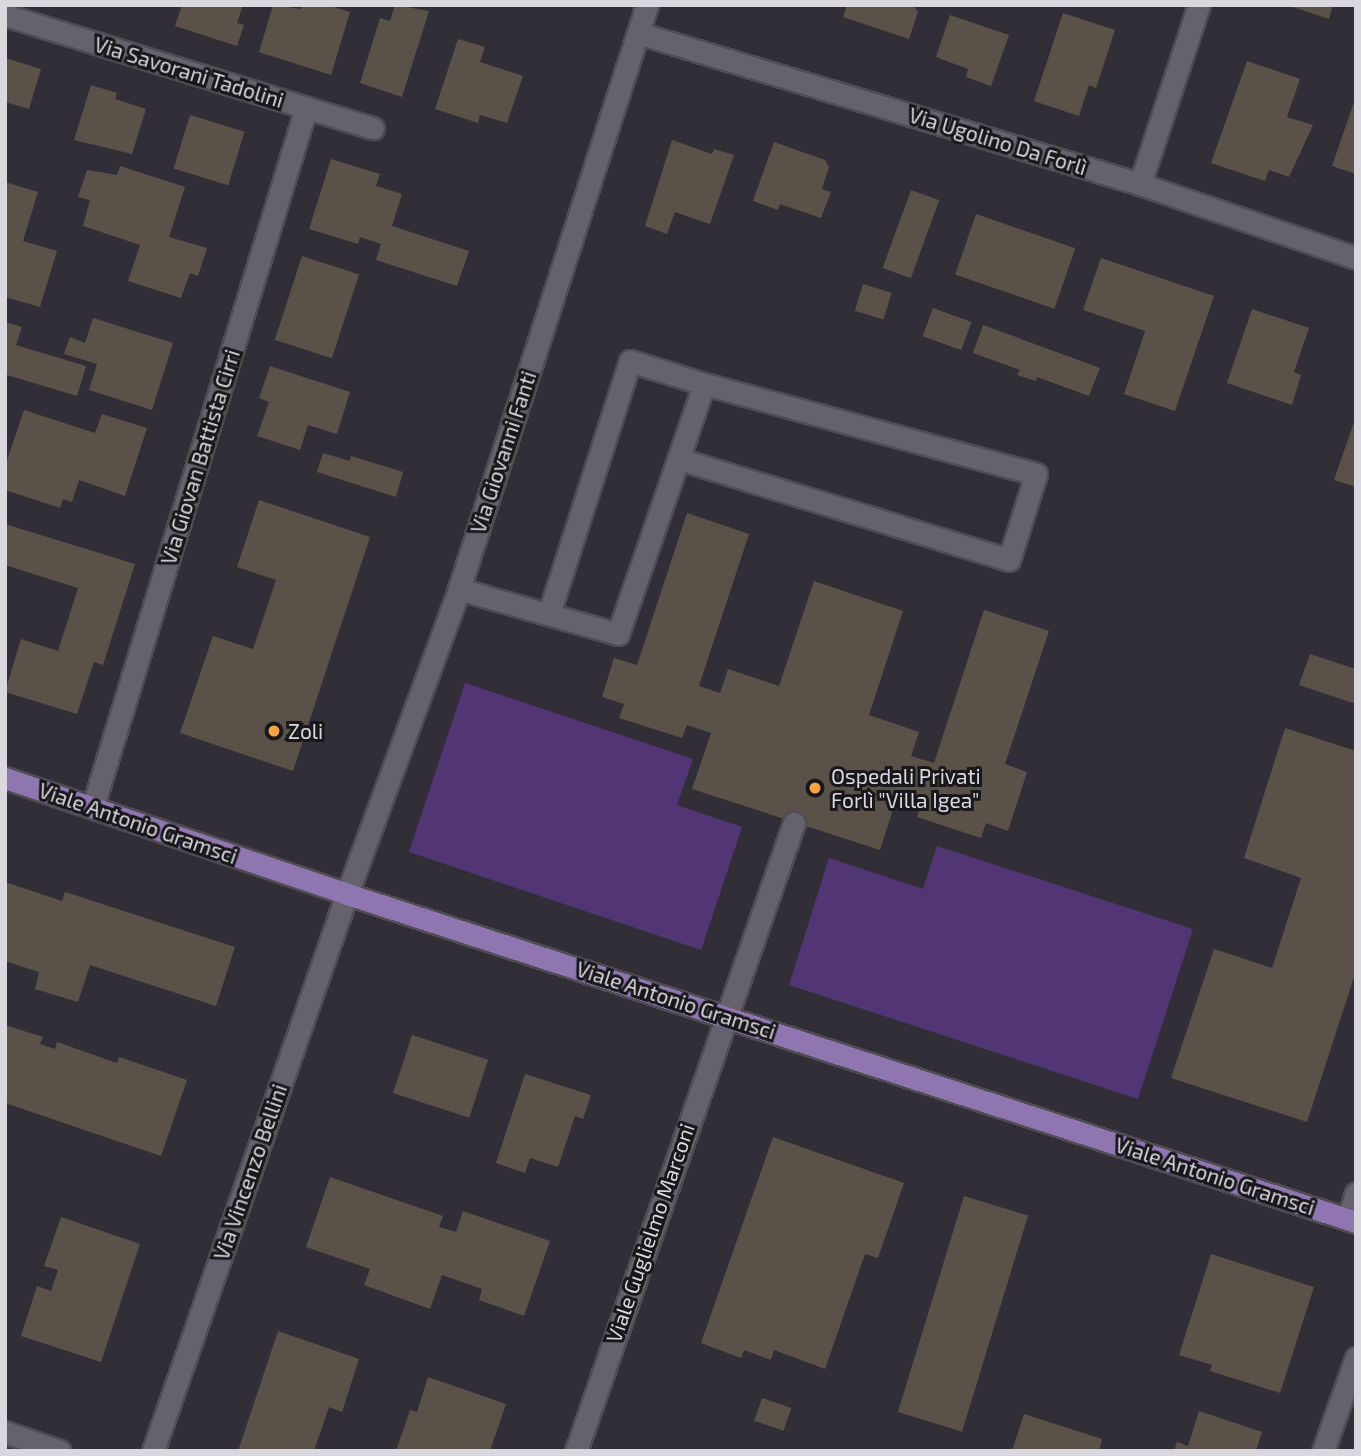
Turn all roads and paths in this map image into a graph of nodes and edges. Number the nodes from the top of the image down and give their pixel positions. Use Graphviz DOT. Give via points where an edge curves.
graph roads {
  1 [pos="647,5"];
  2 [pos="1199,5"];
  3 [pos="5,15"];
  4 [pos="638,33"];
  5 [pos="306,108"];
  6 [pos="373,128"];
  7 [pos="1140,184"];
  8 [pos="1356,258"];
  9 [pos="704,384"];
  10 [pos="678,459"];
  11 [pos="459,589"];
  12 [pos="549,614"];
  13 [pos="5,778"];
  14 [pos="93,806"];
  15 [pos="794,822"];
  16 [pos="347,894"];
  17 [pos="724,1016"];
  18 [pos="1356,1193"];
  19 [pos="1352,1221"];
  20 [pos="1356,1358"];
  21 [pos="5,1432"];
  22 [pos="60,1451"];
  23 [pos="153,1451"];
  24 [pos="576,1451"];
  25 [pos="1324,1451"];
  1 -- 4 [label="street, Via Giovanni Fanti"];
  2 -- 7 [label="street"];
  3 -- 5 [label="street, Via Savorani Tadolini"];
  4 -- 7 [label="street, Via Ugolino Da Forlì"];
  4 -- 11 [label="street, Via Giovanni Fanti"];
  5 -- 6 [label="street, Via Savorani Tadolini"];
  5 -- 14 [label="street, Via Giovan Battista Cirri"];
  7 -- 8 [label="street, Via Ugolino Da Forlì"];
  9 -- 10 [label="street"];
  9 -- 10 [label="street" via="1037,474 1009,560"];
  9 -- 12 [label="street" via="631,361"];
  10 -- 12 [label="street" via="618,634"];
  11 -- 12 [label="street"];
  11 -- 16 [label="street, Via Giovanni Fanti"];
  13 -- 14 [label="main road, Viale Antonio Gramsci"];
  14 -- 16 [label="main road, Viale Antonio Gramsci"];
  15 -- 17 [label="street, Viale Guglielmo Marconi"];
  16 -- 17 [label="main road, Viale Antonio Gramsci"];
  16 -- 23 [label="street, Via Vincenzo Bellini"];
  17 -- 19 [label="main road, Viale Antonio Gramsci"];
  17 -- 24 [label="street, Viale Guglielmo Marconi"];
  18 -- 19 [label="street, Viale Antonio Gramsci"];
  20 -- 25 [label="street"];
  21 -- 22 [label="street"];
}
